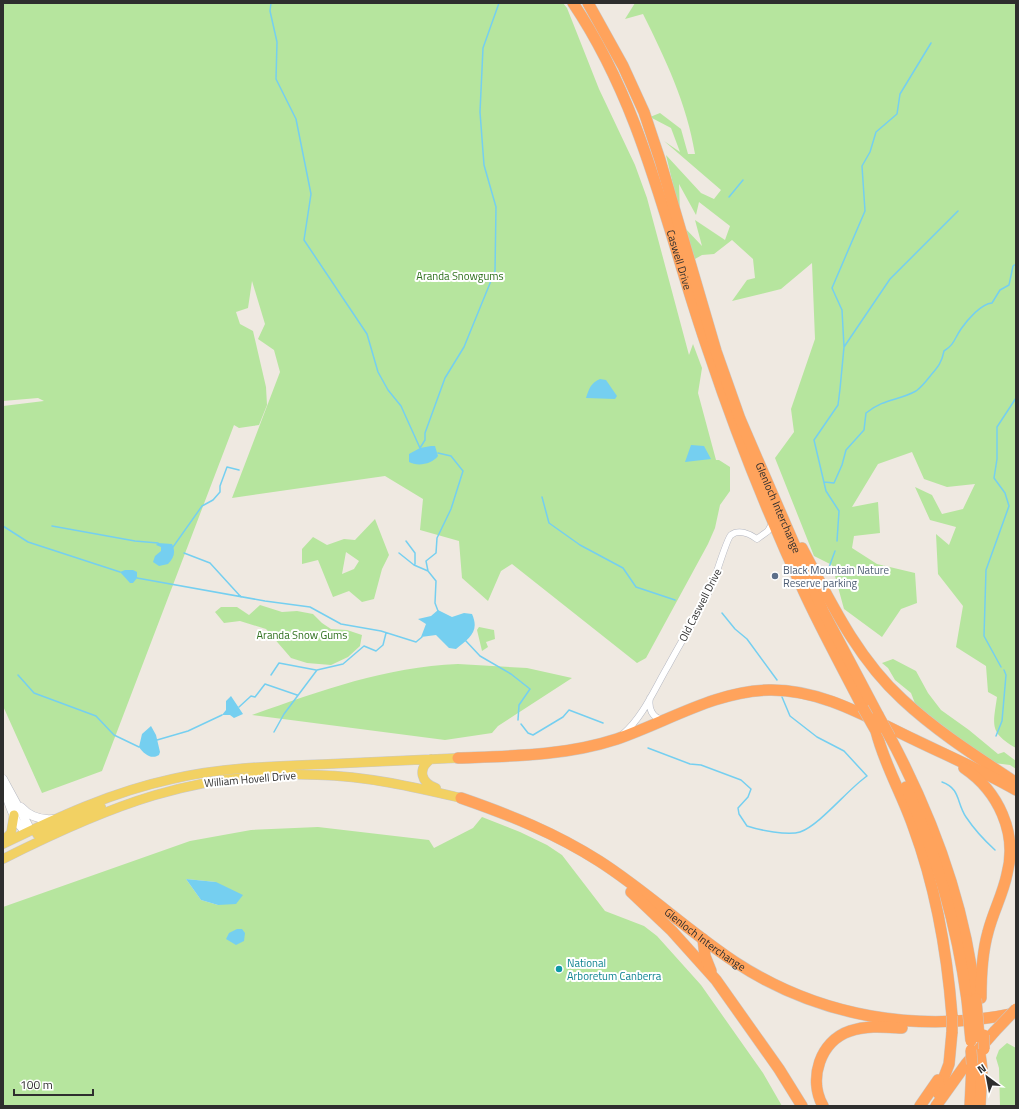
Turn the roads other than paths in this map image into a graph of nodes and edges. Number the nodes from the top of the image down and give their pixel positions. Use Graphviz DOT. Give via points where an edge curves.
graph roads {
  1 [pos="573,3"];
  2 [pos="588,3"];
  3 [pos="702,303"];
  4 [pos="757,456"];
  5 [pos="774,521"];
  6 [pos="650,697"];
  7 [pos="668,719"];
  8 [pos="876,730"];
  9 [pos="618,739"];
  10 [pos="924,744"];
  11 [pos="458,758"];
  12 [pos="431,759"];
  13 [pos="3,779"];
  14 [pos="1016,784"];
  15 [pos="3,788"];
  16 [pos="1016,790"];
  17 [pos="14,796"];
  18 [pos="461,798"];
  19 [pos="141,799"];
  20 [pos="14,815"];
  21 [pos="53,819"];
  22 [pos="525,821"];
  23 [pos="28,832"];
  24 [pos="3,841"];
  25 [pos="3,844"];
  26 [pos="28,847"];
  27 [pos="3,859"];
  28 [pos="703,939"];
  29 [pos="716,980"];
  30 [pos="975,999"];
  31 [pos="1016,1009"];
  32 [pos="1016,1015"];
  33 [pos="952,1034"];
  34 [pos="979,1043"];
  35 [pos="802,1106"];
  36 [pos="822,1106"];
  37 [pos="920,1106"];
  38 [pos="931,1106"];
  39 [pos="936,1106"];
  40 [pos="970,1106"];
  41 [pos="980,1106"];
  1 -- 5 [label="highway, Caswell Drive" via="606,59 638,129 708,352"];
  2 -- 3 [label="highway, Caswell Drive" via="623,66 644,112"];
  3 -- 4 [label="highway, Glenloch Interchange" via="729,388"];
  4 -- 14 [label="highway" via="765,468 792,530 838,615 870,664 901,699"];
  4 -- 30 [label="highway, Glenloch Interchange, bridge" via="823,611 928,814 947,867 964,928"];
  5 -- 6 [label="street, Old Caswell Drive" via="769,529 757,538 742,533 735,533 730,537 708,593"];
  5 -- 8 [label="highway, Glenloch Interchange, bridge" via="814,612"];
  6 -- 7 [label="street" via="649,706 652,713 658,719"];
  6 -- 9 [label="street, Old Caswell Drive" via="632,725"];
  7 -- 9 [label="highway"];
  7 -- 10 [label="highway" via="730,695 759,690 787,690 831,701"];
  8 -- 30 [label="highway, Glenloch Interchange" via="912,800 938,870"];
  8 -- 33 [label="highway, bridge" via="879,746 907,810 929,876 945,947"];
  9 -- 11 [label="highway" via="567,751"];
  10 -- 16 [label="highway"];
  10 -- 30 [label="highway" via="983,784 1000,808 1010,840 1010,863 987,933"];
  11 -- 12 [label="main road"];
  12 -- 18 [label="main road" via="424,768 424,781 430,786"];
  12 -- 21 [label="main road, William Hovell Drive" via="263,766 216,771 134,788"];
  13 -- 17 [label="main road"];
  15 -- 20 [label="main road"];
  17 -- 21 [label="main road" via="28,814 44,820"];
  17 -- 23 [label="main road" via="28,825"];
  18 -- 19 [label="main road, William Hovell Drive" via="387,782 318,775 273,775 225,779 182,787"];
  18 -- 22 [label="highway, Glenloch Interchange"];
  19 -- 23 [label="main road" via="115,802 38,834"];
  19 -- 26 [label="main road, William Hovell Drive" via="105,812"];
  20 -- 23 [label="main road" via="21,827"];
  20 -- 24 [label="main road" via="12,833"];
  21 -- 23 [label="main road, William Hovell Drive"];
  22 -- 28 [label="highway, Glenloch Interchange" via="599,861"];
  22 -- 29 [label="highway" via="586,858 636,897 672,931"];
  23 -- 25 [label="main road, William Hovell Drive"];
  23 -- 26 [label="main road" via="31,840"];
  26 -- 27 [label="main road, William Hovell Drive"];
  28 -- 29 [label="highway" via="706,960"];
  28 -- 32 [label="highway, Glenloch Interchange" via="734,962 778,987 811,1001 845,1011 893,1020 933,1023"];
  29 -- 35 [label="highway"];
  30 -- 34 [label="highway, Glenloch Interchange, bridge"];
  31 -- 39 [label="highway, bridge" via="966,1064"];
  32 -- 36 [label="highway" via="981,1024 862,1028 844,1034 829,1045 817,1068 816,1085"];
  33 -- 37 [label="highway" via="941,1073"];
  33 -- 38 [label="highway" via="948,1068"];
  34 -- 40 [label="highway, Glenloch Interchange, bridge" via="972,1064"];
  34 -- 41 [label="highway" via="982,1069"];
}
